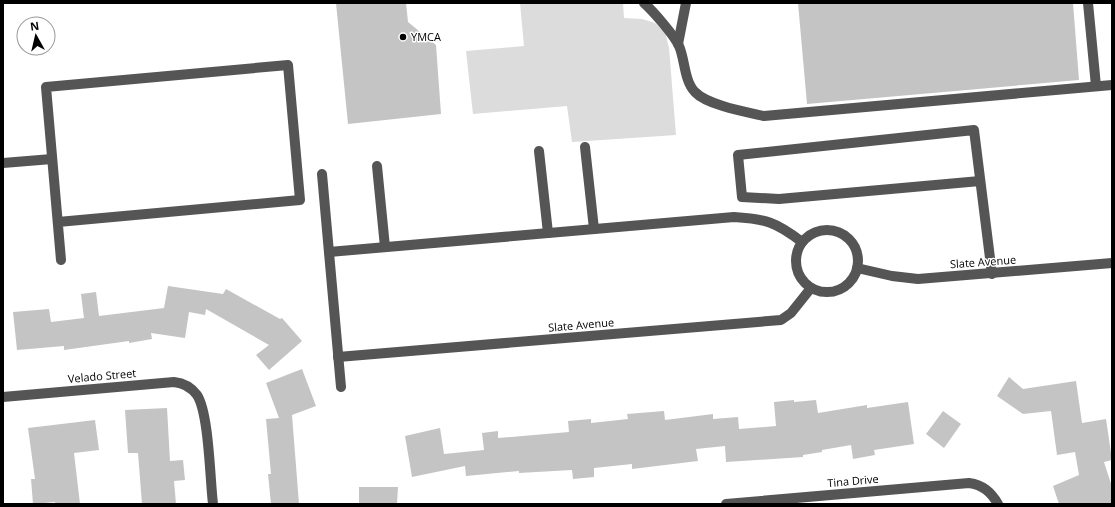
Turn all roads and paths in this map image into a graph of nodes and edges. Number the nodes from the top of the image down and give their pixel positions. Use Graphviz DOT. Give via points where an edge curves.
graph roads {
  1 [pos="644,3"];
  2 [pos="686,3"];
  3 [pos="1088,3"];
  4 [pos="678,44"];
  5 [pos="1112,85"];
  6 [pos="1096,86"];
  7 [pos="585,147"];
  8 [pos="539,151"];
  9 [pos="52,159"];
  10 [pos="3,163"];
  11 [pos="377,166"];
  12 [pos="322,174"];
  13 [pos="980,181"];
  14 [pos="58,222"];
  15 [pos="594,229"];
  16 [pos="548,233"];
  17 [pos="802,242"];
  18 [pos="385,247"];
  19 [pos="329,252"];
  20 [pos="62,260"];
  21 [pos="1112,263"];
  22 [pos="858,268"];
  23 [pos="992,274"];
  24 [pos="811,288"];
  25 [pos="338,357"];
  26 [pos="341,388"];
  27 [pos="3,397"];
  28 [pos="213,504"];
  29 [pos="726,504"];
  30 [pos="998,504"];
  1 -- 4 [label="street"];
  2 -- 4 [label="street"];
  3 -- 6 [label="street"];
  4 -- 6 [label="street" via="687,78 694,92 735,110 764,116"];
  5 -- 6 [label="street"];
  7 -- 15 [label="street"];
  8 -- 16 [label="street"];
  9 -- 10 [label="street"];
  9 -- 14 [label="street"];
  9 -- 14 [label="street" via="46,87 288,65 300,200"];
  11 -- 18 [label="street"];
  12 -- 19 [label="street"];
  13 -- 13 [label="street" via="974,130 738,155 742,197 779,199"];
  13 -- 23 [label="street"];
  14 -- 20 [label="street"];
  15 -- 16 [label="street"];
  15 -- 17 [label="street" via="734,217 770,222"];
  16 -- 18 [label="street"];
  17 -- 22 [label="street" via="819,230 830,229 840,232 849,238 855,247"];
  17 -- 24 [label="street" via="797,251 796,267 803,281"];
  18 -- 19 [label="street"];
  19 -- 25 [label="street"];
  21 -- 23 [label="street, Slate Avenue"];
  22 -- 23 [label="street, Slate Avenue" via="918,279"];
  22 -- 24 [label="street" via="848,284 839,290 830,292"];
  24 -- 25 [label="street, Slate Avenue" via="791,313 781,320"];
  25 -- 26 [label="street"];
  27 -- 28 [label="street, Velado Street" via="174,382 187,386 198,397 204,413"];
  29 -- 30 [label="street, Tina Drive" via="969,483 987,489"];
}
